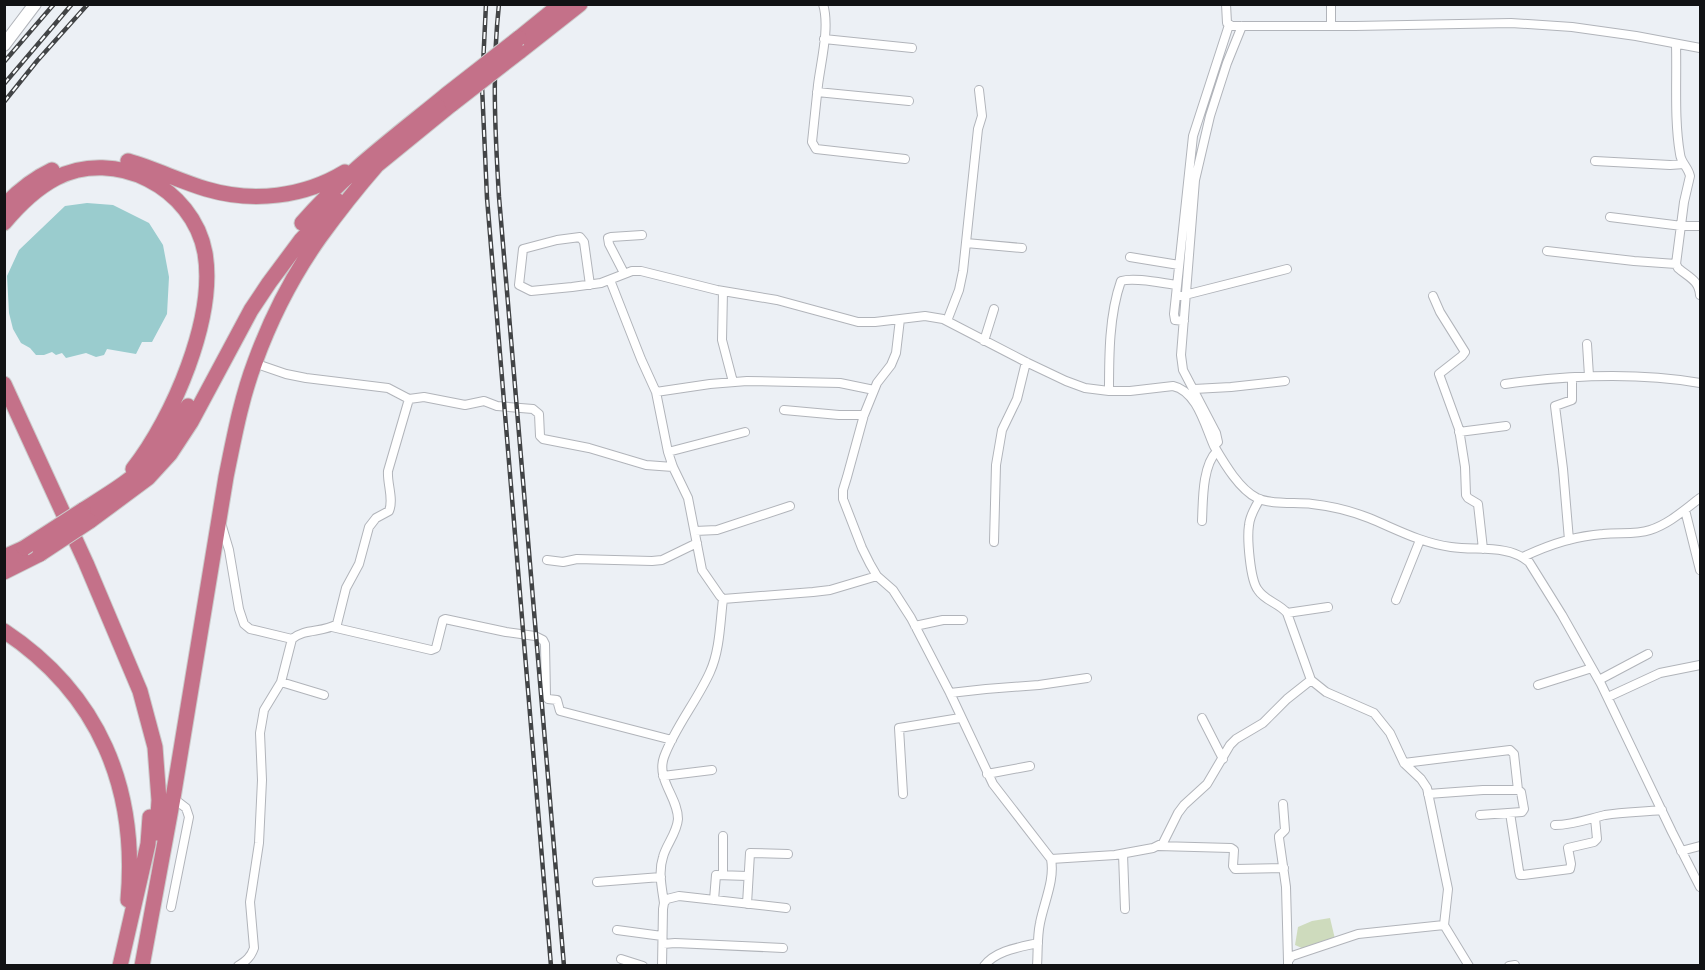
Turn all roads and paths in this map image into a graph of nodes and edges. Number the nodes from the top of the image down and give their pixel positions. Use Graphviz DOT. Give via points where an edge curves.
graph roads {
  1 [pos="35,4"];
  2 [pos="561,4"];
  3 [pos="580,4"];
  4 [pos="822,4"];
  5 [pos="1226,4"];
  6 [pos="1330,4"];
  7 [pos="1235,26"];
  8 [pos="1331,26"];
  9 [pos="824,39"];
  10 [pos="4,45"];
  11 [pos="519,45"];
  12 [pos="1676,45"];
  13 [pos="912,48"];
  14 [pos="1701,48"];
  15 [pos="979,90"];
  16 [pos="817,92"];
  17 [pos="909,101"];
  18 [pos="905,159"];
  19 [pos="373,161"];
  20 [pos="1595,161"];
  21 [pos="1684,164"];
  22 [pos="4,206"];
  23 [pos="1610,217"];
  24 [pos="4,223"];
  25 [pos="1682,226"];
  26 [pos="1701,226"];
  27 [pos="642,235"];
  28 [pos="966,243"];
  29 [pos="1022,249"];
  30 [pos="1548,251"];
  31 [pos="1130,257"];
  32 [pos="1676,264"];
  33 [pos="1179,265"];
  34 [pos="1287,270"];
  35 [pos="617,277"];
  36 [pos="590,285"];
  37 [pos="1176,285"];
  38 [pos="723,291"];
  39 [pos="1186,295"];
  40 [pos="1701,295"];
  41 [pos="1433,296"];
  42 [pos="1175,297"];
  43 [pos="994,309"];
  44 [pos="900,319"];
  45 [pos="946,321"];
  46 [pos="1184,321"];
  47 [pos="984,341"];
  48 [pos="1587,344"];
  49 [pos="1026,362"];
  50 [pos="254,363"];
  51 [pos="1589,376"];
  52 [pos="1572,378"];
  53 [pos="1285,381"];
  54 [pos="733,382"];
  55 [pos="1701,383"];
  56 [pos="4,384"];
  57 [pos="1505,384"];
  58 [pos="1194,389"];
  59 [pos="874,390"];
  60 [pos="661,391"];
  61 [pos="1109,391"];
  62 [pos="409,399"];
  63 [pos="4,408"];
  64 [pos="784,410"];
  65 [pos="864,415"];
  66 [pos="1506,426"];
  67 [pos="745,432"];
  68 [pos="1460,432"];
  69 [pos="1216,449"];
  70 [pos="672,450"];
  71 [pos="673,467"];
  72 [pos="114,489"];
  73 [pos="1701,498"];
  74 [pos="1260,499"];
  75 [pos="790,506"];
  76 [pos="1685,510"];
  77 [pos="86,516"];
  78 [pos="220,520"];
  79 [pos="1202,521"];
  80 [pos="701,531"];
  81 [pos="1420,540"];
  82 [pos="1569,540"];
  83 [pos="994,542"];
  84 [pos="697,543"];
  85 [pos="1483,549"];
  86 [pos="4,557"];
  87 [pos="1523,557"];
  88 [pos="547,561"];
  89 [pos="1701,570"];
  90 [pos="4,572"];
  91 [pos="877,576"];
  92 [pos="728,599"];
  93 [pos="1396,600"];
  94 [pos="1328,607"];
  95 [pos="1287,613"];
  96 [pos="963,620"];
  97 [pos="915,626"];
  98 [pos="332,627"];
  99 [pos="4,631"];
  100 [pos="292,639"];
  101 [pos="1648,654"];
  102 [pos="1701,665"];
  103 [pos="1592,668"];
  104 [pos="1088,678"];
  105 [pos="1311,680"];
  106 [pos="1599,680"];
  107 [pos="281,682"];
  108 [pos="1538,685"];
  109 [pos="950,693"];
  110 [pos="324,695"];
  111 [pos="1608,697"];
  112 [pos="1202,717"];
  113 [pos="960,718"];
  114 [pos="672,740"];
  115 [pos="1223,759"];
  116 [pos="1404,763"];
  117 [pos="1030,766"];
  118 [pos="712,770"];
  119 [pos="987,774"];
  120 [pos="666,775"];
  121 [pos="1518,790"];
  122 [pos="903,794"];
  123 [pos="1428,794"];
  124 [pos="173,798"];
  125 [pos="1283,804"];
  126 [pos="1662,810"];
  127 [pos="1510,813"];
  128 [pos="1480,815"];
  129 [pos="1595,818"];
  130 [pos="1554,825"];
  131 [pos="723,836"];
  132 [pos="1158,846"];
  133 [pos="1701,846"];
  134 [pos="1681,851"];
  135 [pos="788,854"];
  136 [pos="1123,854"];
  137 [pos="1051,859"];
  138 [pos="1284,868"];
  139 [pos="723,874"];
  140 [pos="748,876"];
  141 [pos="661,877"];
  142 [pos="597,882"];
  143 [pos="1701,887"];
  144 [pos="668,900"];
  145 [pos="714,900"];
  146 [pos="747,904"];
  147 [pos="171,907"];
  148 [pos="786,908"];
  149 [pos="1125,909"];
  150 [pos="1444,925"];
  151 [pos="617,930"];
  152 [pos="667,942"];
  153 [pos="1038,943"];
  154 [pos="124,945"];
  155 [pos="783,948"];
  156 [pos="621,959"];
  157 [pos="1288,963"];
  158 [pos="134,964"];
  159 [pos="238,966"];
  160 [pos="644,966"];
  161 [pos="662,966"];
  162 [pos="984,966"];
  163 [pos="1037,966"];
  164 [pos="1469,966"];
  1 -- 10 [label="street"];
  2 -- 11 [label="highway"];
  3 -- 11 [label="highway"];
  4 -- 9 [label="street"];
  5 -- 7 [label="street"];
  6 -- 8 [label="street"];
  7 -- 8 [label="street"];
  7 -- 33 [label="street" via="1193,136"];
  7 -- 39 [label="street" via="1195,180"];
  8 -- 12 [label="street" via="1511,23 1572,27"];
  9 -- 13 [label="street"];
  9 -- 16 [label="street"];
  11 -- 19 [label="highway, bridge"];
  12 -- 14 [label="street"];
  12 -- 21 [label="street" via="1678,128"];
  15 -- 28 [label="street" via="982,116"];
  16 -- 17 [label="street"];
  16 -- 18 [label="street" via="812,142 816,149"];
  19 -- 22 [label="highway" via="317,186 284,195 251,197 207,189 127,161 89,159 49,171 31,181"];
  19 -- 50 [label="highway" via="307,256"];
  19 -- 72 [label="highway" via="314,209 280,251 250,294 167,440 142,469"];
  19 -- 77 [label="highway" via="283,262 251,310 170,454 134,490"];
  20 -- 21 [label="street"];
  21 -- 25 [label="street" via="1690,176"];
  23 -- 25 [label="street"];
  24 -- 72 [label="highway" via="27,198 57,178 98,168 125,170 156,183 183,206 199,232 207,269 201,327 158,432"];
  25 -- 26 [label="street"];
  25 -- 32 [label="street"];
  27 -- 35 [label="street" via="608,238"];
  28 -- 29 [label="street"];
  28 -- 45 [label="street" via="961,282"];
  30 -- 32 [label="street"];
  31 -- 33 [label="street"];
  32 -- 40 [label="street" via="1695,281"];
  33 -- 37 [label="street"];
  34 -- 39 [label="street"];
  35 -- 36 [label="street"];
  35 -- 38 [label="street" via="641,271"];
  35 -- 60 [label="street" via="641,359"];
  36 -- 36 [label="street" via="537,291 523,288 519,285 523,249 580,237"];
  37 -- 42 [label="street"];
  37 -- 61 [label="street" via="1121,281 1109,355"];
  38 -- 44 [label="street" via="777,300 858,322"];
  38 -- 54 [label="street" via="722,340"];
  39 -- 42 [label="street"];
  39 -- 46 [label="street"];
  41 -- 68 [label="street" via="1465,352 1439,374"];
  42 -- 46 [label="street" via="1174,319"];
  43 -- 47 [label="street"];
  44 -- 45 [label="street" via="925,316"];
  44 -- 59 [label="street" via="896,353"];
  45 -- 47 [label="street"];
  46 -- 58 [label="street" via="1181,361"];
  47 -- 49 [label="street"];
  48 -- 51 [label="street"];
  49 -- 61 [label="street" via="1085,388"];
  49 -- 83 [label="street" via="1017,399 1002,430 996,465"];
  50 -- 62 [label="street" via="306,378 388,388"];
  50 -- 78 [label="highway" via="234,434"];
  51 -- 52 [label="street"];
  51 -- 55 [label="street" via="1640,376"];
  52 -- 57 [label="street"];
  52 -- 82 [label="street" via="1572,400 1555,406"];
  53 -- 58 [label="street"];
  54 -- 59 [label="street" via="830,382"];
  54 -- 60 [label="street"];
  56 -- 158 [label="highway" via="90,574 151,729 159,815"];
  58 -- 69 [label="street" via="1216,433"];
  59 -- 65 [label="street"];
  60 -- 70 [label="street"];
  61 -- 69 [label="street" via="1181,388 1197,408"];
  62 -- 71 [label="street" via="465,405 484,401 533,409 539,414 538,433 543,439 646,465"];
  62 -- 98 [label="street" via="388,471 390,511 369,527 359,564 346,588 339,620"];
  63 -- 154 [label="highway" via="123,672 141,727 150,798 148,844"];
  64 -- 65 [label="street"];
  65 -- 91 [label="street" via="843,499"];
  66 -- 68 [label="street"];
  67 -- 70 [label="street"];
  68 -- 85 [label="street" via="1466,495 1478,504"];
  69 -- 74 [label="street" via="1245,489"];
  69 -- 79 [label="street" via="1209,464"];
  70 -- 71 [label="street"];
  71 -- 80 [label="street"];
  72 -- 77 [label="highway"];
  73 -- 76 [label="street"];
  74 -- 81 [label="street" via="1338,509"];
  74 -- 95 [label="street" via="1249,524 1254,584"];
  75 -- 80 [label="street" via="717,530"];
  76 -- 82 [label="street" via="1648,531"];
  76 -- 89 [label="street"];
  77 -- 86 [label="highway, bridge"];
  77 -- 90 [label="highway, bridge" via="40,554"];
  78 -- 100 [label="street" via="244,624"];
  78 -- 124 [label="highway"];
  80 -- 84 [label="street"];
  81 -- 85 [label="street"];
  81 -- 93 [label="street"];
  82 -- 87 [label="street"];
  84 -- 88 [label="street" via="662,560"];
  84 -- 92 [label="street" via="702,570 713,588"];
  85 -- 87 [label="street"];
  87 -- 103 [label="street" via="1534,568"];
  91 -- 92 [label="street" via="830,590"];
  91 -- 97 [label="street" via="897,595"];
  92 -- 114 [label="street" via="711,671"];
  94 -- 95 [label="street"];
  95 -- 105 [label="street"];
  96 -- 97 [label="street"];
  97 -- 109 [label="street"];
  98 -- 100 [label="street" via="304,632"];
  98 -- 114 [label="street" via="431,650 436,648 445,619 536,636 545,644 546,696 557,699 560,711"];
  99 -- 154 [label="highway" via="36,654 83,705 115,772 123,796 130,852"];
  100 -- 107 [label="street"];
  101 -- 106 [label="street"];
  102 -- 111 [label="street" via="1660,673"];
  103 -- 106 [label="street"];
  103 -- 108 [label="street"];
  104 -- 109 [label="street"];
  105 -- 115 [label="street" via="1263,723 1236,739"];
  105 -- 116 [label="street" via="1326,692 1374,713 1390,733"];
  106 -- 111 [label="street"];
  107 -- 110 [label="street"];
  107 -- 159 [label="street" via="261,720 259,843 250,902 254,948"];
  109 -- 113 [label="street"];
  111 -- 126 [label="street"];
  112 -- 115 [label="street"];
  113 -- 119 [label="street"];
  113 -- 122 [label="street" via="899,728"];
  114 -- 120 [label="street" via="663,763"];
  115 -- 132 [label="street" via="1207,784 1178,813 1167,839"];
  116 -- 121 [label="street" via="1510,750 1514,754"];
  116 -- 123 [label="street" via="1421,779"];
  117 -- 119 [label="street"];
  118 -- 120 [label="street"];
  119 -- 137 [label="street"];
  120 -- 141 [label="street" via="678,820 662,859"];
  121 -- 123 [label="street"];
  121 -- 127 [label="street" via="1523,811"];
  123 -- 150 [label="street" via="1448,889"];
  124 -- 147 [label="street" via="186,808 189,817"];
  124 -- 158 [label="highway"];
  125 -- 138 [label="street" via="1285,830 1279,838"];
  126 -- 129 [label="street"];
  126 -- 134 [label="street"];
  127 -- 128 [label="street"];
  127 -- 129 [label="street" via="1523,875 1570,869 1568,848 1597,839"];
  129 -- 130 [label="street"];
  131 -- 139 [label="street"];
  132 -- 136 [label="street"];
  132 -- 138 [label="street" via="1231,848 1235,869"];
  133 -- 134 [label="street"];
  134 -- 143 [label="street"];
  135 -- 140 [label="street" via="750,854"];
  136 -- 137 [label="street"];
  136 -- 149 [label="street"];
  137 -- 153 [label="street" via="1053,867"];
  138 -- 157 [label="street"];
  139 -- 140 [label="street"];
  139 -- 145 [label="street" via="716,874"];
  140 -- 146 [label="street"];
  141 -- 142 [label="street"];
  141 -- 144 [label="street"];
  144 -- 145 [label="street" via="679,896"];
  144 -- 152 [label="street"];
  145 -- 146 [label="street"];
  146 -- 148 [label="street"];
  150 -- 157 [label="street" via="1358,934 1292,956"];
  150 -- 164 [label="street"];
  151 -- 152 [label="street"];
  152 -- 155 [label="street"];
  152 -- 161 [label="street"];
  153 -- 162 [label="street" via="999,954"];
  153 -- 163 [label="street"];
  154 -- 158 [label="highway"];
  156 -- 160 [label="street"];
}
